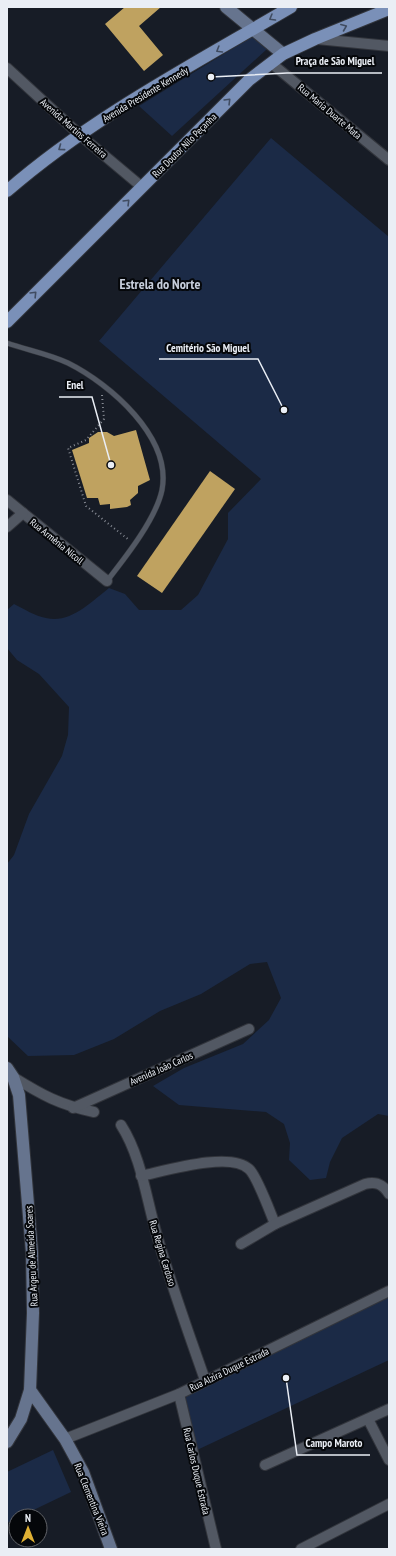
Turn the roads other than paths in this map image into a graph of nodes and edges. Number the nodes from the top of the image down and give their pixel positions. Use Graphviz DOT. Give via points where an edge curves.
graph roads {
  1 [pos="226,7"];
  2 [pos="291,7"];
  3 [pos="389,9"];
  4 [pos="252,30"];
  5 [pos="315,39"];
  6 [pos="389,46"];
  7 [pos="282,54"];
  8 [pos="271,62"];
  9 [pos="7,68"];
  10 [pos="80,135"];
  11 [pos="389,160"];
  12 [pos="142,187"];
  13 [pos="7,191"];
  14 [pos="7,322"];
  15 [pos="7,343"];
  16 [pos="7,500"];
  17 [pos="23,513"];
  18 [pos="7,527"];
  19 [pos="107,581"];
  20 [pos="249,1029"];
  21 [pos="10,1072"];
  22 [pos="73,1108"];
  23 [pos="94,1112"];
  24 [pos="121,1125"];
  25 [pos="141,1176"];
  26 [pos="389,1194"];
  27 [pos="276,1224"];
  28 [pos="242,1244"];
  29 [pos="389,1291"];
  30 [pos="206,1380"];
  31 [pos="30,1390"];
  32 [pos="179,1394"];
  33 [pos="389,1409"];
  34 [pos="368,1419"];
  35 [pos="65,1439"];
  36 [pos="7,1442"];
  37 [pos="389,1460"];
  38 [pos="265,1465"];
  39 [pos="389,1504"];
  40 [pos="111,1549"];
  41 [pos="216,1549"];
  42 [pos="300,1549"];
  1 -- 4 [label="street"];
  2 -- 4 [label="main road, Avenida Presidente Kennedy, one-way"];
  5 -- 3 [label="main road, Rua Doutor Nilo Peçanha, one-way"];
  4 -- 7 [label="street"];
  4 -- 10 [label="main road, Avenida Presidente Kennedy, one-way" via="145,92"];
  5 -- 6 [label="street"];
  5 -- 7 [label="main road, Rua Doutor Nilo Peçanha"];
  7 -- 8 [label="main road, Rua Doutor Nilo Peçanha"];
  8 -- 11 [label="street, Rua Maria Duarte Mata"];
  12 -- 8 [label="main road, Rua Doutor Nilo Peçanha, one-way" via="249,80"];
  9 -- 10 [label="street, Avenida Martins Ferreira"];
  10 -- 12 [label="street, Avenida Martins Ferreira"];
  10 -- 13 [label="main road, Avenida Presidente Kennedy, one-way"];
  14 -- 12 [label="main road, Rua Doutor Nilo Peçanha, one-way"];
  15 -- 19 [label="lane" via="67,363 101,385 143,424 156,446 162,470 162,490 155,509 134,544"];
  16 -- 17 [label="street, Rua Armênia Nicoll"];
  17 -- 18 [label="street"];
  17 -- 19 [label="street, Rua Armênia Nicoll"];
  20 -- 22 [label="street, Avenida João Carlos"];
  21 -- 22 [label="street" via="46,1097"];
  21 -- 31 [label="street, Rua Argeu de Almeida Soares" via="19,1094 32,1253"];
  22 -- 23 [label="street"];
  24 -- 25 [label="street, Rua Regina Cardoso" via="126,1132"];
  25 -- 27 [label="street" via="210,1162 228,1162 242,1166 252,1173"];
  25 -- 30 [label="street, Rua Regina Cardoso" via="181,1312"];
  26 -- 27 [label="street" via="380,1184 372,1182"];
  27 -- 28 [label="street"];
  29 -- 30 [label="street, Rua Alzira Duque Estrada"];
  30 -- 32 [label="street, Rua Alzira Duque Estrada"];
  31 -- 35 [label="street, Rua Clementina Vieira"];
  31 -- 36 [label="street, Rua Argeu de Almeida Soares" via="21,1419"];
  32 -- 35 [label="street, Rua Alzira Duque Estrada"];
  32 -- 41 [label="street, Rua Carlos Duque Estrada"];
  33 -- 34 [label="street"];
  34 -- 37 [label="street"];
  34 -- 38 [label="street"];
  35 -- 40 [label="street, Rua Clementina Vieira" via="83,1472"];
  39 -- 42 [label="street"];
}
